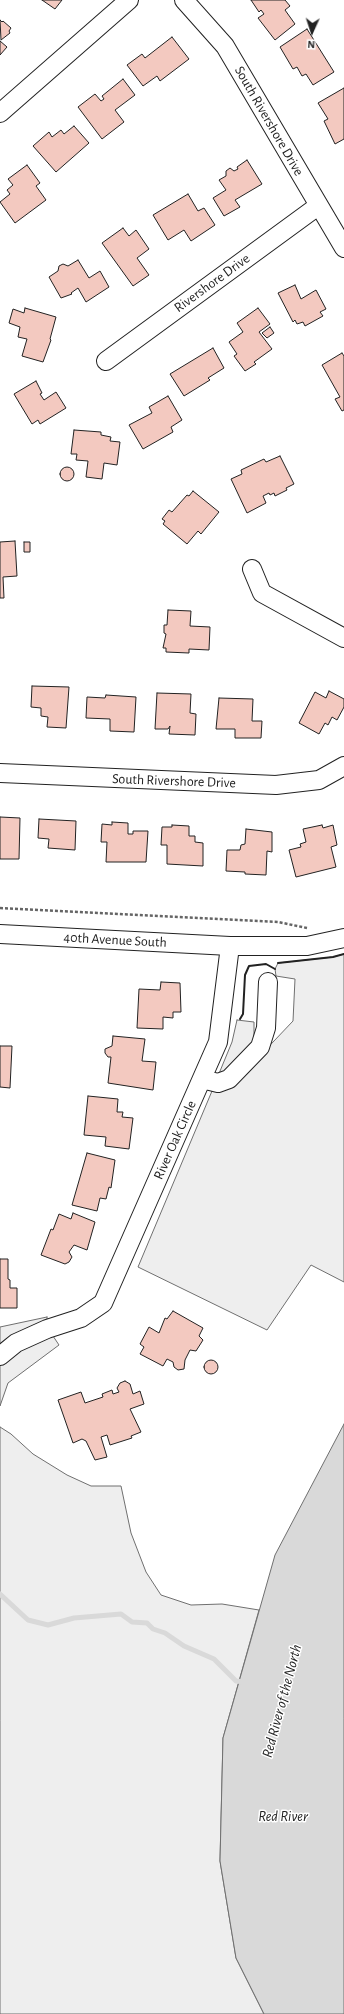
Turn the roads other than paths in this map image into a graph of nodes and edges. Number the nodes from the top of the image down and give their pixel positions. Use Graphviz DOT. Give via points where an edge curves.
graph roads {
  1 [pos="129,0"];
  2 [pos="184,0"];
  3 [pos="0,113"];
  4 [pos="318,206"];
  5 [pos="344,248"];
  6 [pos="106,360"];
  7 [pos="252,569"];
  8 [pos="344,638"];
  9 [pos="344,766"];
  10 [pos="0,773"];
  11 [pos="0,934"];
  12 [pos="344,938"];
  13 [pos="230,946"];
  14 [pos="268,982"];
  15 [pos="202,1079"];
  16 [pos="0,1356"];
  1 -- 3 [label="street"];
  2 -- 4 [label="street, South Rivershore Drive" via="225,46"];
  4 -- 5 [label="street, South Rivershore Drive"];
  4 -- 6 [label="street, Rivershore Drive"];
  7 -- 8 [label="street" via="262,593"];
  9 -- 10 [label="street, South Rivershore Drive" via="319,780 276,785"];
  11 -- 13 [label="street, 40th Avenue South"];
  12 -- 13 [label="street, 40th Avenue South" via="307,946"];
  13 -- 15 [label="street, River Oak Circle" via="218,1042"];
  14 -- 15 [label="street" via="266,1028 260,1047 229,1079 218,1083"];
  15 -- 16 [label="street, River Oak Circle" via="103,1303 81,1318 16,1343"];
}
